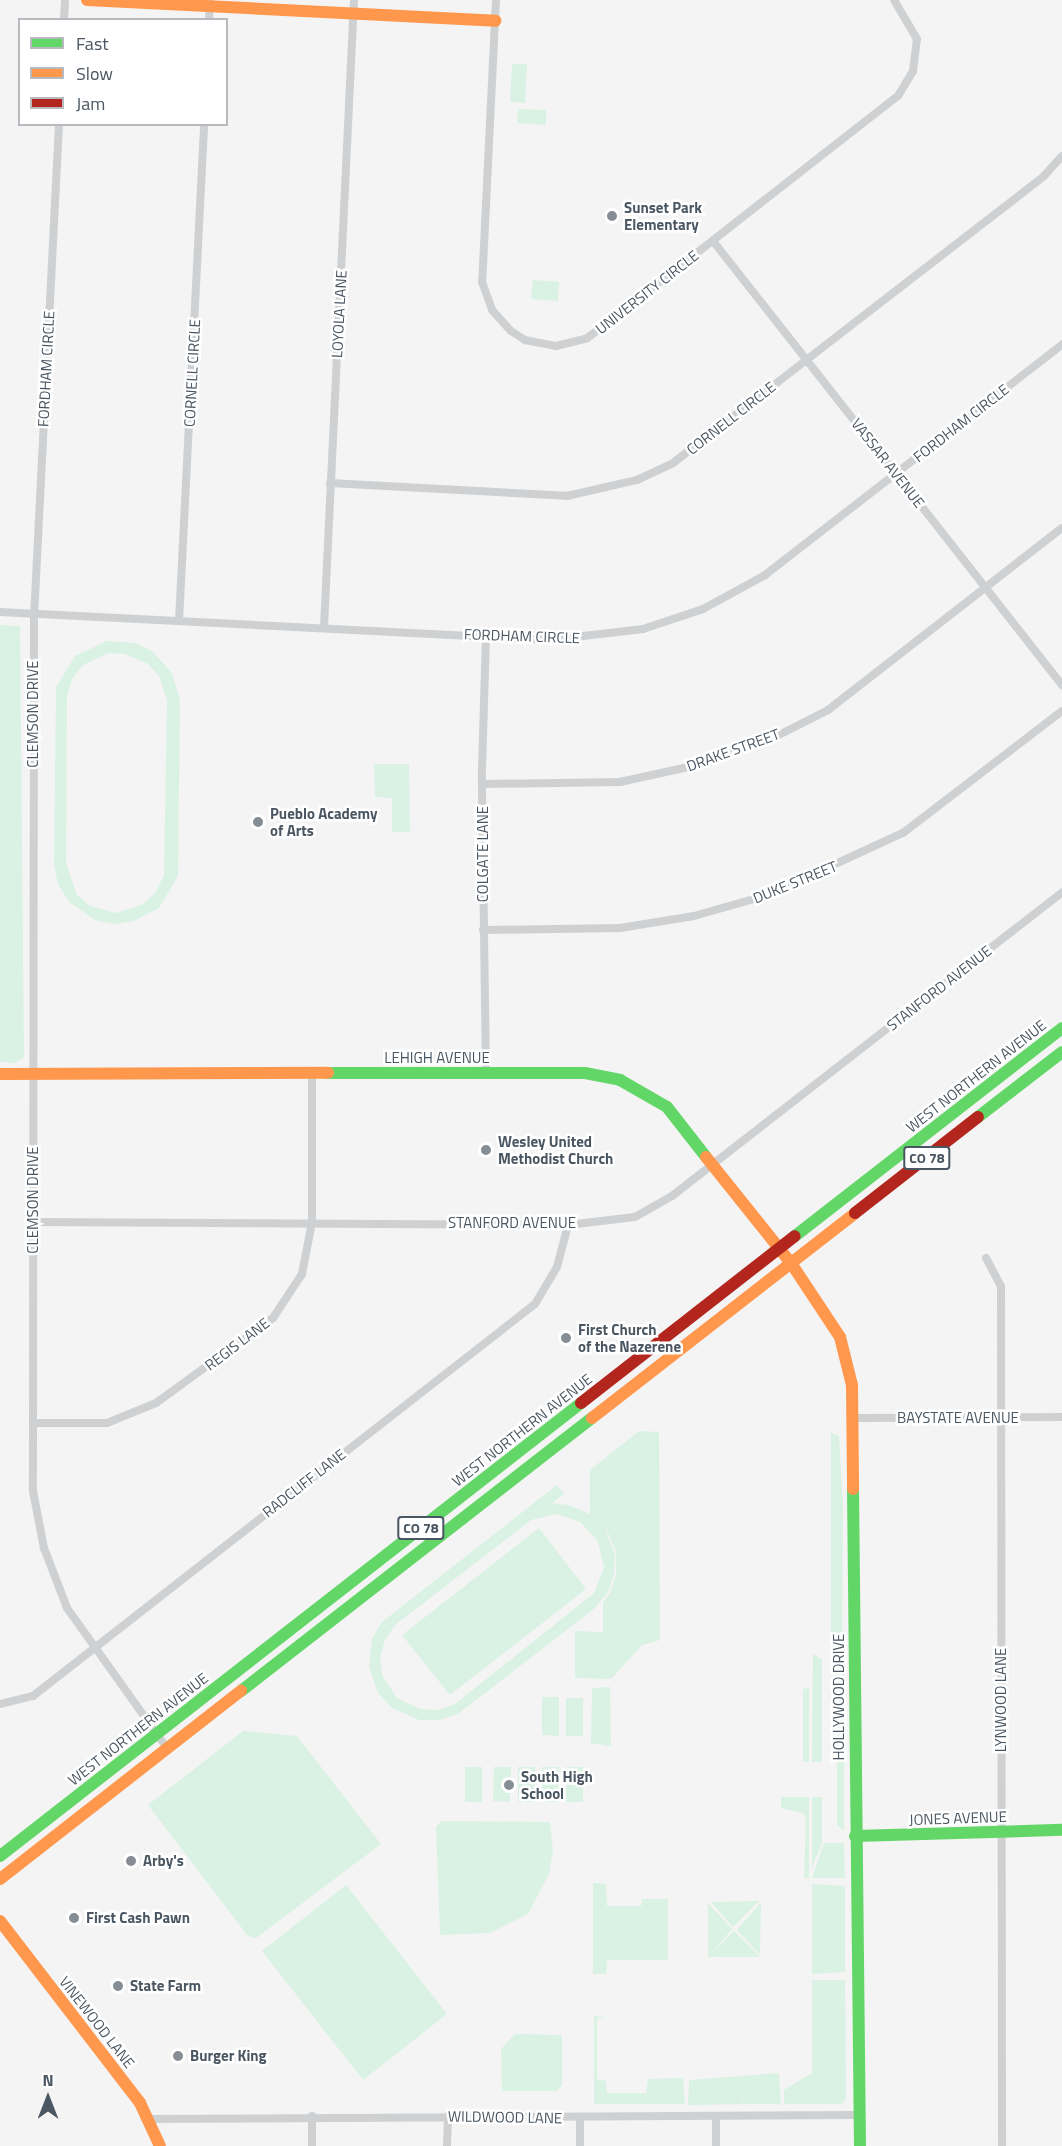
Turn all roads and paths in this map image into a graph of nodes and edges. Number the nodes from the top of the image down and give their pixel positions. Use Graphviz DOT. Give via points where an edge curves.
graph roads {
  1 [pos="65,0"];
  2 [pos="87,0"];
  3 [pos="354,0"];
  4 [pos="496,0"];
  5 [pos="894,0"];
  6 [pos="210,3"];
  7 [pos="354,14"];
  8 [pos="64,18"];
  9 [pos="209,18"];
  10 [pos="495,21"];
  11 [pos="59,126"];
  12 [pos="204,126"];
  13 [pos="1062,156"];
  14 [pos="713,241"];
  15 [pos="1062,345"];
  16 [pos="807,359"];
  17 [pos="897,473"];
  18 [pos="330,483"];
  19 [pos="1062,528"];
  20 [pos="984,588"];
  21 [pos="0,612"];
  22 [pos="34,613"];
  23 [pos="179,621"];
  24 [pos="324,627"];
  25 [pos="486,636"];
  26 [pos="1062,685"];
  27 [pos="1062,711"];
  28 [pos="483,784"];
  29 [pos="1062,892"];
  30 [pos="483,930"];
  31 [pos="1062,1028"];
  32 [pos="1062,1052"];
  33 [pos="312,1073"];
  34 [pos="486,1073"];
  35 [pos="0,1074"];
  36 [pos="34,1074"];
  37 [pos="711,1165"];
  38 [pos="33,1222"];
  39 [pos="312,1222"];
  40 [pos="568,1225"];
  41 [pos="780,1250"];
  42 [pos="986,1258"];
  43 [pos="791,1263"];
  44 [pos="1062,1417"];
  45 [pos="854,1418"];
  46 [pos="1000,1418"];
  47 [pos="33,1423"];
  48 [pos="93,1648"];
  49 [pos="0,1704"];
  50 [pos="157,1733"];
  51 [pos="167,1748"];
  52 [pos="1062,1830"];
  53 [pos="1002,1832"];
  54 [pos="855,1836"];
  55 [pos="0,1856"];
  56 [pos="0,1878"];
  57 [pos="0,1921"];
  58 [pos="860,2115"];
  59 [pos="312,2116"];
  60 [pos="448,2116"];
  61 [pos="580,2118"];
  62 [pos="716,2118"];
  63 [pos="150,2119"];
  64 [pos="160,2146"];
  65 [pos="312,2146"];
  66 [pos="447,2146"];
  67 [pos="580,2146"];
  68 [pos="716,2146"];
  69 [pos="860,2146"];
  70 [pos="1002,2146"];
  1 -- 8 [label="street"];
  2 -- 6 [label="main road"];
  3 -- 7 [label="street, LOYOLA LANE"];
  4 -- 10 [label="street, UNIVERSITY CIRCLE"];
  5 -- 14 [label="street, UNIVERSITY CIRCLE" via="917,39 916,60 907,86"];
  6 -- 7 [label="main road"];
  6 -- 9 [label="street"];
  7 -- 10 [label="main road"];
  7 -- 18 [label="street, LOYOLA LANE"];
  10 -- 14 [label="street, UNIVERSITY CIRCLE" via="482,282 500,322 525,340 540,345 572,344 602,327"];
  11 -- 22 [label="street, FORDHAM CIRCLE"];
  12 -- 23 [label="street, CORNELL CIRCLE"];
  13 -- 16 [label="street, CORNELL CIRCLE" via="1044,176"];
  14 -- 16 [label="street, VASSAR AVENUE"];
  15 -- 17 [label="street, FORDHAM CIRCLE"];
  16 -- 17 [label="street, VASSAR AVENUE"];
  16 -- 18 [label="street, CORNELL CIRCLE" via="673,463 605,490 567,496"];
  17 -- 20 [label="street, VASSAR AVENUE"];
  17 -- 25 [label="street, FORDHAM CIRCLE" via="765,575 671,622 613,635 549,640"];
  18 -- 24 [label="street, LOYOLA LANE"];
  19 -- 20 [label="street, DRAKE STREET"];
  20 -- 26 [label="street, VASSAR AVENUE"];
  20 -- 28 [label="street, DRAKE STREET" via="828,710 767,741 688,767 620,782"];
  21 -- 22 [label="street, FORDHAM CIRCLE"];
  22 -- 23 [label="street, FORDHAM CIRCLE"];
  22 -- 36 [label="street, CLEMSON DRIVE"];
  23 -- 24 [label="street, FORDHAM CIRCLE"];
  24 -- 25 [label="street, FORDHAM CIRCLE"];
  25 -- 28 [label="street, COLGATE LANE"];
  27 -- 30 [label="street, DUKE STREET" via="903,833 768,895 694,916 620,928"];
  28 -- 30 [label="street, COLGATE LANE"];
  29 -- 37 [label="street, STANFORD AVENUE"];
  30 -- 34 [label="street, COLGATE LANE"];
  31 -- 41 [label="main road, WEST NORTHERN AVENUE / CO 78"];
  32 -- 43 [label="main road, CO 78"];
  33 -- 34 [label="main road, LEHIGH AVENUE"];
  33 -- 36 [label="main road, LEHIGH AVENUE"];
  33 -- 39 [label="street, REGIS LANE"];
  34 -- 37 [label="main road, LEHIGH AVENUE" via="585,1073 620,1080 667,1107"];
  35 -- 36 [label="main road, LEHIGH AVENUE"];
  36 -- 38 [label="street, CLEMSON DRIVE"];
  37 -- 40 [label="street, STANFORD AVENUE" via="672,1196 635,1217"];
  37 -- 41 [label="main road, LEHIGH AVENUE"];
  38 -- 39 [label="street, STANFORD AVENUE"];
  38 -- 47 [label="street, CLEMSON DRIVE"];
  39 -- 40 [label="street, STANFORD AVENUE"];
  39 -- 47 [label="street, REGIS LANE" via="302,1274 273,1318 156,1404 107,1423"];
  40 -- 48 [label="street, RADCLIFF LANE" via="557,1268 535,1304"];
  41 -- 43 [label="main road, LEHIGH AVENUE"];
  41 -- 50 [label="main road, WEST NORTHERN AVENUE / CO 78"];
  42 -- 46 [label="street, LYNWOOD LANE" via="1001,1286"];
  43 -- 45 [label="main road, HOLLYWOOD DRIVE" via="840,1336 852,1384"];
  43 -- 51 [label="main road, CO 78"];
  44 -- 46 [label="street, BAYSTATE AVENUE"];
  45 -- 46 [label="street, BAYSTATE AVENUE"];
  45 -- 54 [label="main road, HOLLYWOOD DRIVE"];
  46 -- 53 [label="street, LYNWOOD LANE"];
  47 -- 48 [label="street, CLEMSON DRIVE" via="35,1507 44,1548 67,1608"];
  48 -- 49 [label="street, RADCLIFF LANE" via="33,1696"];
  48 -- 50 [label="street, CLEMSON DRIVE"];
  50 -- 51 [label="street, CLEMSON DRIVE"];
  50 -- 55 [label="main road, WEST NORTHERN AVENUE / CO 78"];
  51 -- 56 [label="main road, CO 78"];
  52 -- 53 [label="main road, JONES AVENUE"];
  53 -- 54 [label="main road, JONES AVENUE"];
  53 -- 70 [label="street, LYNWOOD LANE"];
  54 -- 58 [label="main road, HOLLYWOOD DRIVE"];
  57 -- 63 [label="main road, VINEWOOD LANE"];
  58 -- 62 [label="street, WILDWOOD LANE"];
  58 -- 69 [label="main road, HOLLYWOOD DRIVE"];
  59 -- 60 [label="street, WILDWOOD LANE"];
  59 -- 63 [label="street, WILDWOOD LANE"];
  59 -- 65 [label="street"];
  60 -- 61 [label="street, WILDWOOD LANE"];
  60 -- 66 [label="street"];
  61 -- 62 [label="street, WILDWOOD LANE"];
  61 -- 67 [label="street"];
  62 -- 68 [label="street"];
  63 -- 64 [label="main road, VINEWOOD LANE"];
}
